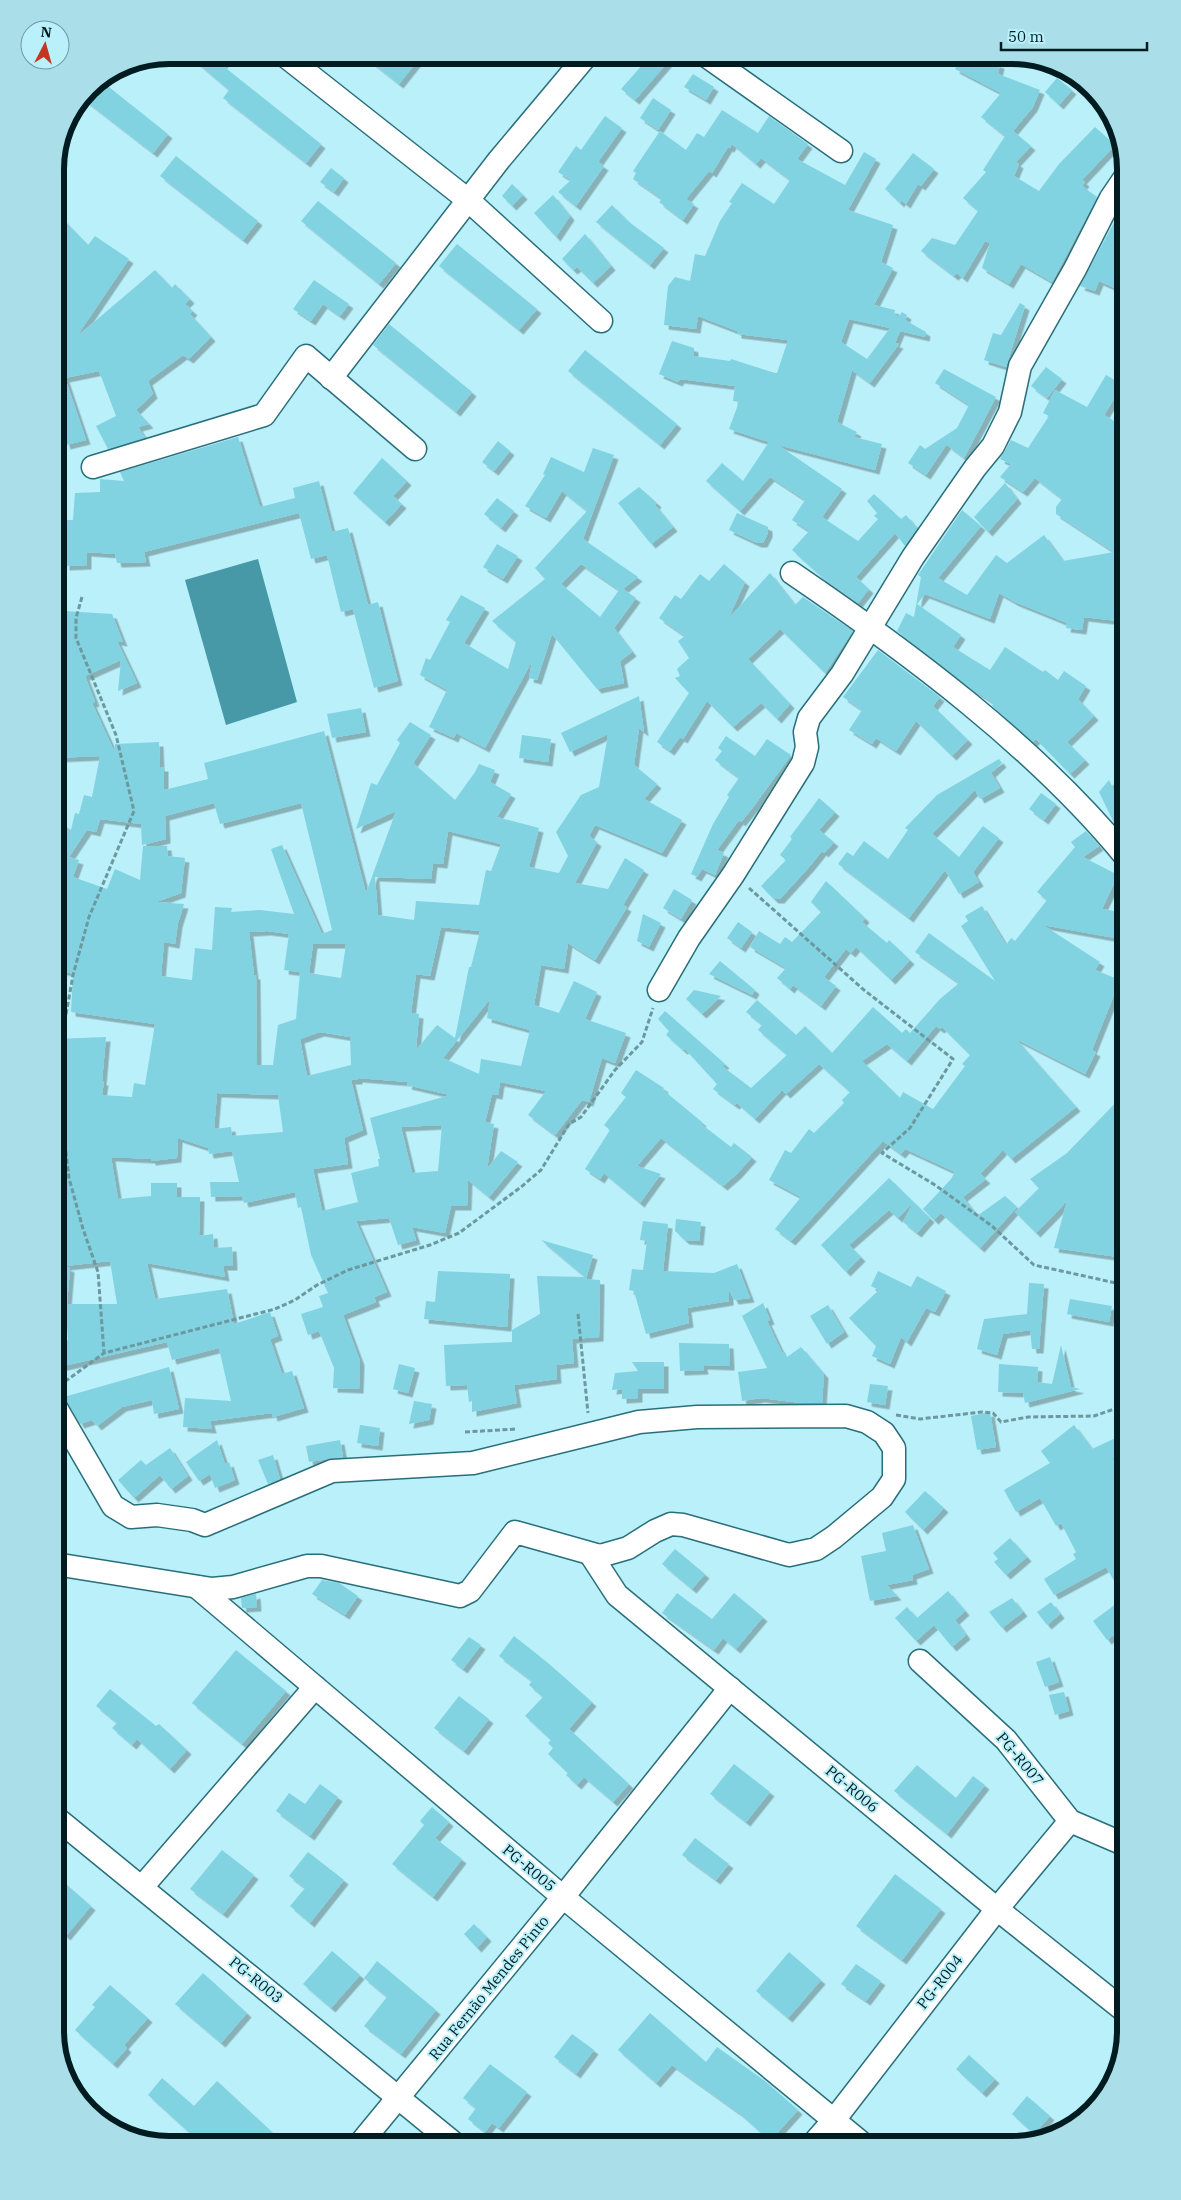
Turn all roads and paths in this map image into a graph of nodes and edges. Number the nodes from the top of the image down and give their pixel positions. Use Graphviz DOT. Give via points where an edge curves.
graph roads {
  1 [pos="295,64"];
  2 [pos="579,64"];
  3 [pos="718,64"];
  4 [pos="841,151"];
  5 [pos="1117,189"];
  6 [pos="468,200"];
  7 [pos="601,321"];
  8 [pos="331,378"];
  9 [pos="415,449"];
  10 [pos="93,467"];
  11 [pos="792,573"];
  12 [pos="82,597"];
  13 [pos="871,627"];
  14 [pos="1117,846"];
  15 [pos="733,875"];
  16 [pos="659,990"];
  17 [pos="64,1026"];
  18 [pos="64,1135"];
  19 [pos="1117,1285"];
  20 [pos="578,1314"];
  21 [pos="104,1353"];
  22 [pos="64,1382"];
  23 [pos="588,1413"];
  24 [pos="64,1422"];
  25 [pos="591,1554"];
  26 [pos="64,1565"];
  27 [pos="196,1587"];
  28 [pos="920,1661"];
  29 [pos="315,1687"];
  30 [pos="730,1688"];
  31 [pos="1070,1821"];
  32 [pos="64,1824"];
  33 [pos="1117,1841"];
  34 [pos="142,1887"];
  35 [pos="563,1897"];
  36 [pos="997,1909"];
  37 [pos="1117,2005"];
  38 [pos="400,2097"];
  39 [pos="834,2120"];
  40 [pos="367,2136"];
  41 [pos="446,2136"];
  42 [pos="820,2136"];
  43 [pos="853,2136"];
  1 -- 6 [label="street"];
  2 -- 6 [label="street"];
  3 -- 4 [label="street"];
  5 -- 13 [label="street" via="1020,366 1010,412 993,446 913,557"];
  6 -- 7 [label="street"];
  6 -- 8 [label="street"];
  8 -- 9 [label="street"];
  8 -- 10 [label="street" via="306,356 264,415"];
  11 -- 13 [label="street"];
  12 -- 17 [label="path" via="76,618 76,638 116,735 134,811 89,917 73,975"];
  13 -- 14 [label="street" via="974,709 1044,771"];
  13 -- 15 [label="street" via="809,718 803,763"];
  15 -- 16 [label="street"];
  15 -- 19 [label="path" via="864,990 953,1059 910,1128 882,1153 935,1185 992,1226 1034,1265"];
  16 -- 21 [label="path" via="642,1042 615,1070 582,1117 569,1124 541,1170 459,1233 348,1270 275,1309"];
  18 -- 21 [label="path" via="68,1169 98,1272"];
  20 -- 23 [label="path"];
  21 -- 22 [label="path"];
  24 -- 25 [label="street" via="113,1506 131,1517 157,1515 205,1525 332,1471 473,1463 638,1422 697,1417 846,1416 867,1422 884,1433 894,1448 894,1479 882,1497 816,1549 789,1555 671,1524 628,1548 600,1556"];
  25 -- 27 [label="street" via="515,1532 470,1591 460,1596 321,1566 307,1566 222,1589"];
  25 -- 30 [label="street, PG-R006" via="617,1595"];
  26 -- 27 [label="street"];
  27 -- 29 [label="street, PG-R005"];
  28 -- 31 [label="street, PG-R007" via="1006,1740"];
  29 -- 34 [label="street"];
  29 -- 35 [label="street, PG-R005"];
  30 -- 35 [label="street, Rua Fernão Mendes Pinto"];
  30 -- 36 [label="street, PG-R006"];
  31 -- 33 [label="street, PG-R007"];
  31 -- 36 [label="street, PG-R004"];
  32 -- 34 [label="street, PG-R003"];
  34 -- 38 [label="street, PG-R003"];
  35 -- 38 [label="street, Rua Fernão Mendes Pinto"];
  35 -- 39 [label="street, PG-R005"];
  36 -- 37 [label="street, PG-R006"];
  36 -- 39 [label="street, PG-R004"];
  38 -- 40 [label="street, Rua Fernão Mendes Pinto"];
  38 -- 41 [label="street, PG-R003"];
  39 -- 42 [label="street, PG-R004"];
  39 -- 43 [label="street, PG-R005"];
}
